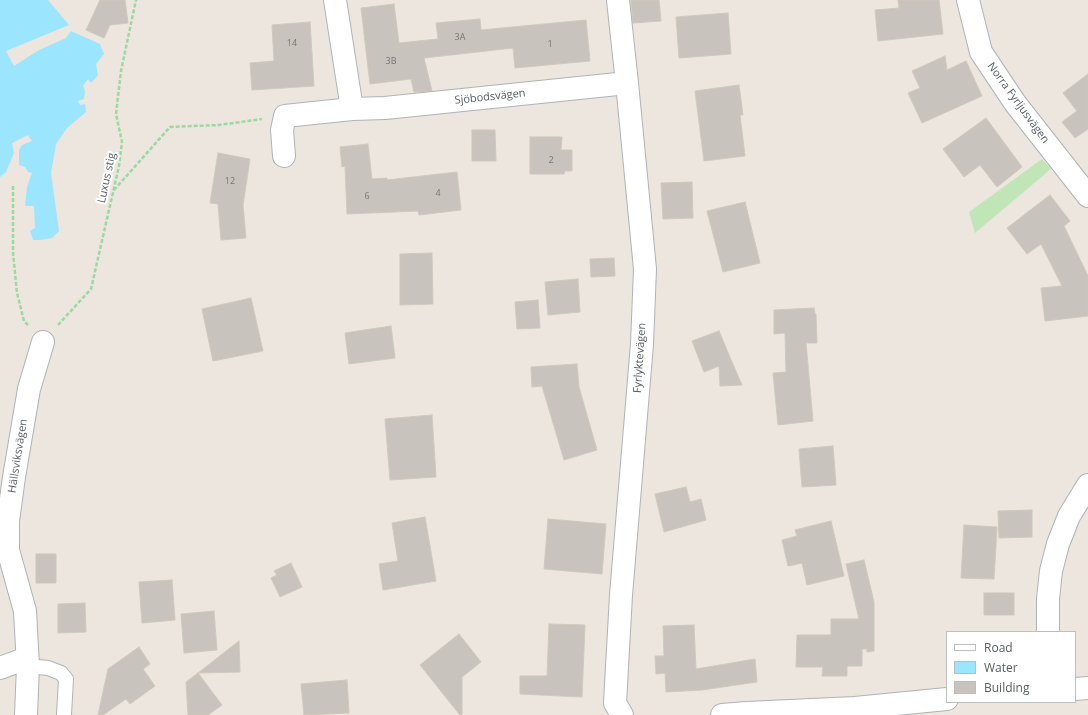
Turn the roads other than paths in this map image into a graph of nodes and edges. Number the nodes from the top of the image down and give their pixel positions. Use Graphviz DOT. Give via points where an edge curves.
graph roads {
  1 [pos="335,0"];
  2 [pos="618,0"];
  3 [pos="968,0"];
  4 [pos="627,83"];
  5 [pos="352,109"];
  6 [pos="284,156"];
  7 [pos="1088,196"];
  8 [pos="43,342"];
  9 [pos="1088,485"];
  10 [pos="1048,631"];
  11 [pos="28,662"];
  12 [pos="0,668"];
  13 [pos="1088,688"];
  14 [pos="1076,689"];
  15 [pos="946,699"];
  16 [pos="855,711"];
  17 [pos="26,715"];
  18 [pos="64,715"];
  19 [pos="622,715"];
  20 [pos="722,715"];
  1 -- 5 [label="street"];
  2 -- 4 [label="street, Fyrlyktevägen"];
  3 -- 7 [label="street, Norra Fyrljusvägen" via="981,52 1015,103"];
  4 -- 5 [label="street, Sjöbodsvägen" via="385,108"];
  4 -- 19 [label="street, Fyrlyktevägen" via="644,269 642,344 621,595 615,703"];
  5 -- 6 [label="street, Sjöbodsvägen" via="284,116"];
  8 -- 11 [label="street, Hällsviksvägen" via="29,389 8,521 8,550 25,611"];
  9 -- 10 [label="street" via="1069,516 1058,544 1051,571"];
  11 -- 12 [label="street"];
  11 -- 17 [label="street, Hällsviksvägen"];
  11 -- 18 [label="lane" via="61,672 66,679"];
  13 -- 14 [label="street"];
  15 -- 16 [label="street"];
  16 -- 20 [label="street"];
}
